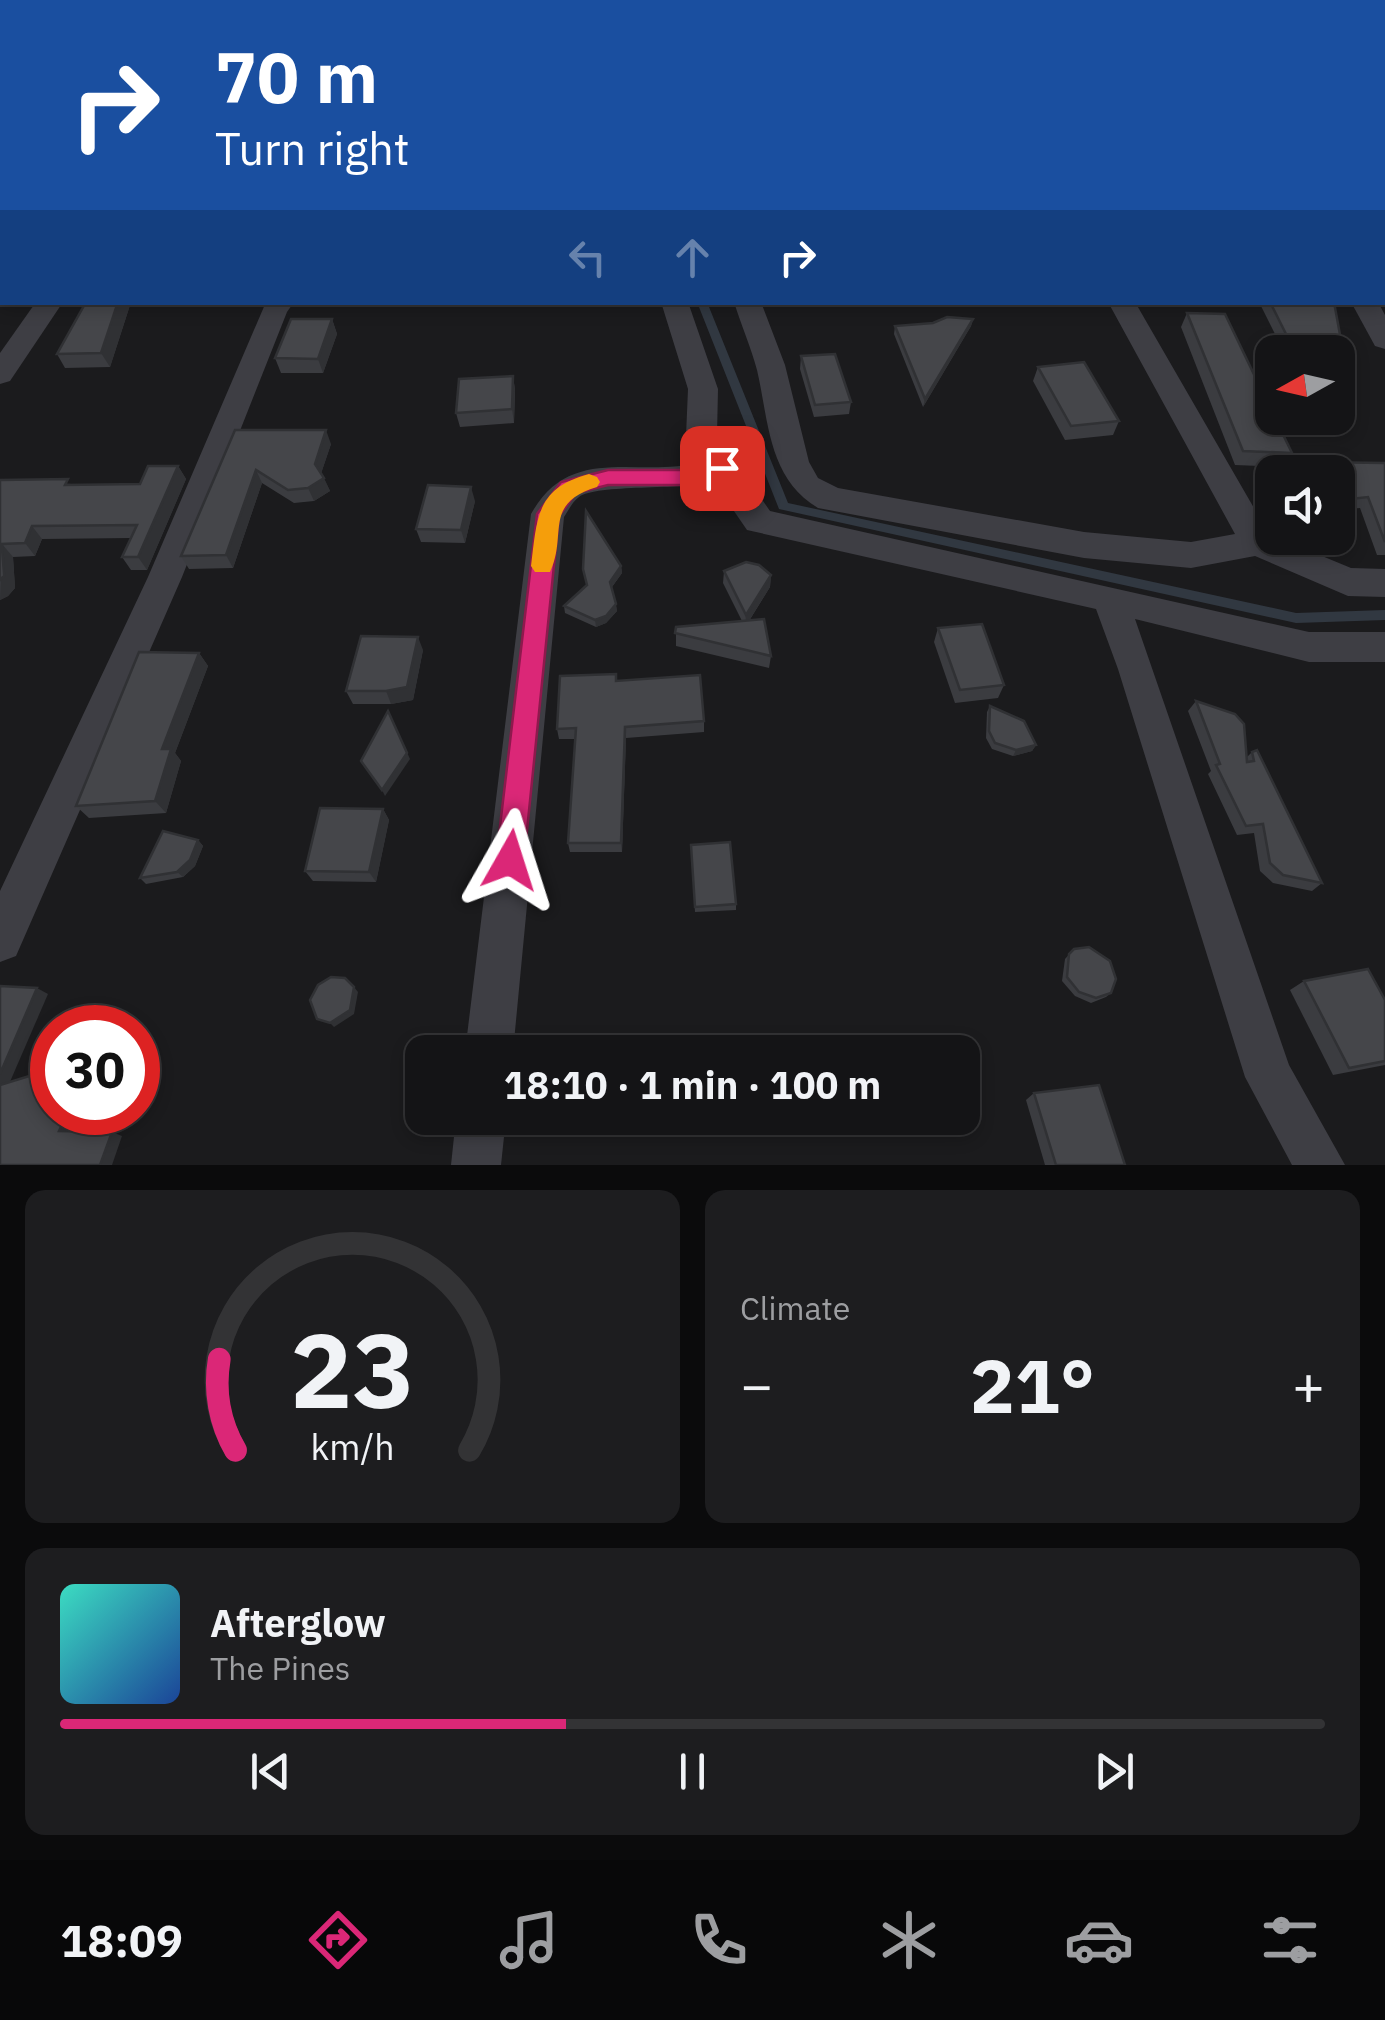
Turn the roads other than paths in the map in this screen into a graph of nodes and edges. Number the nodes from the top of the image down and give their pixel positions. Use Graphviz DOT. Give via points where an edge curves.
graph roads {
  1 [pos="48,305"];
  2 [pos="278,305"];
  3 [pos="675,305"];
  4 [pos="748,305"];
  5 [pos="1123,305"];
  6 [pos="1366,305"];
  7 [pos="1385,339"];
  8 [pos="0,374"];
  9 [pos="722,468"];
  10 [pos="1255,539"];
  11 [pos="1255,543"];
  12 [pos="1285,555"];
  13 [pos="1385,582"];
  14 [pos="1108,598"];
  15 [pos="1385,647"];
  16 [pos="0,940"];
  17 [pos="490,1035"];
  18 [pos="479,1135"];
  19 [pos="476,1165"];
  20 [pos="1320,1165"];
  1 -- 8 [label="street"];
  2 -- 16 [label="street" via="165,577"];
  3 -- 9 [label="street" via="702,389 701,436"];
  4 -- 11 [label="street" via="793,462 807,486 830,499 1084,545 1191,555"];
  5 -- 10 [label="street"];
  6 -- 7 [label="street"];
  9 -- 14 [label="street" via="759,521"];
  9 -- 17 [label="street" via="569,487 548,514"];
  12 -- 13 [label="street" via="1348,582"];
  14 -- 15 [label="street" via="1309,648"];
  14 -- 20 [label="street" via="1269,1076"];
  18 -- 19 [label="street"];
}
